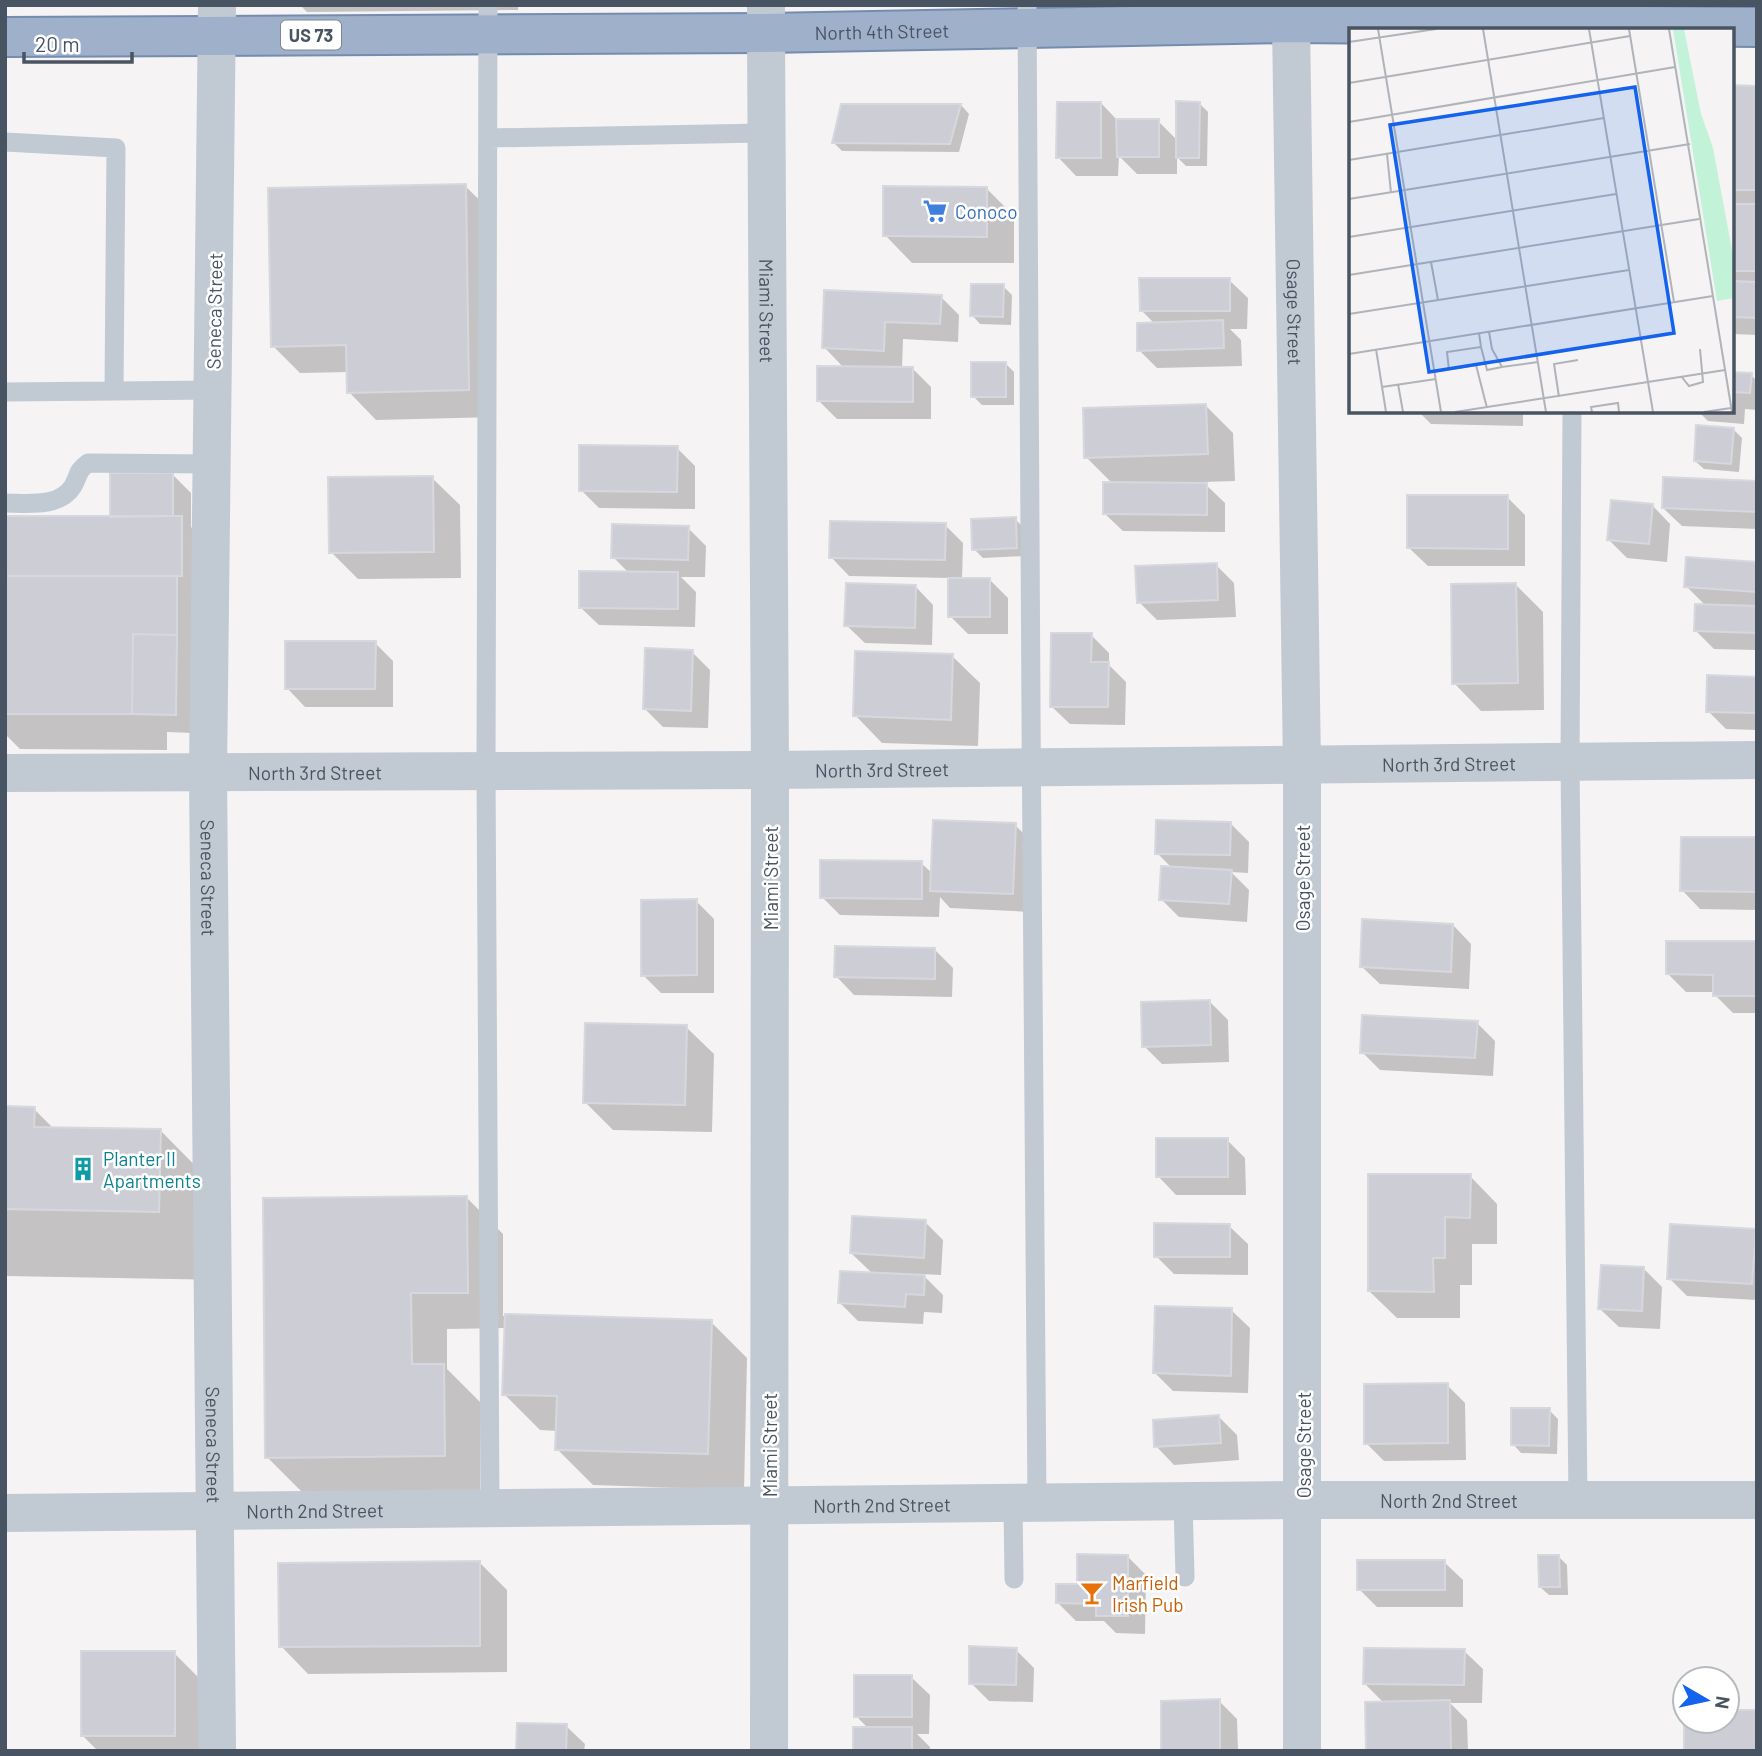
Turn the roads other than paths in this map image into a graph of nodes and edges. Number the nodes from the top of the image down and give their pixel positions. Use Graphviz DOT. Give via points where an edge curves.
graph roads {
  1 [pos="1291,14"];
  2 [pos="1377,15"];
  3 [pos="1499,15"];
  4 [pos="1027,17"];
  5 [pos="766,19"];
  6 [pos="217,20"];
  7 [pos="488,20"];
  8 [pos="1570,20"];
  9 [pos="1757,27"];
  10 [pos="5,37"];
  11 [pos="766,133"];
  12 [pos="488,138"];
  13 [pos="5,142"];
  14 [pos="213,390"];
  15 [pos="5,391"];
  16 [pos="114,391"];
  17 [pos="1572,413"];
  18 [pos="212,464"];
  19 [pos="5,503"];
  20 [pos="1757,760"];
  21 [pos="1570,762"];
  22 [pos="1302,766"];
  23 [pos="1032,768"];
  24 [pos="770,770"];
  25 [pos="486,771"];
  26 [pos="5,773"];
  27 [pos="208,773"];
  28 [pos="1303,1500"];
  29 [pos="1578,1500"];
  30 [pos="1757,1500"];
  31 [pos="1183,1501"];
  32 [pos="1025,1503"];
  33 [pos="769,1506"];
  34 [pos="490,1509"];
  35 [pos="216,1511"];
  36 [pos="5,1513"];
  37 [pos="1185,1577"];
  38 [pos="1014,1579"];
  39 [pos="217,1751"];
  40 [pos="769,1751"];
  41 [pos="1302,1751"];
  1 -- 2 [label="highway, North 4th Street / US 73"];
  1 -- 4 [label="highway, North 4th Street / US 73"];
  1 -- 22 [label="street, Osage Street"];
  2 -- 3 [label="highway, North 4th Street / US 73"];
  3 -- 8 [label="highway, North 4th Street / US 73"];
  4 -- 5 [label="highway, North 4th Street / US 73"];
  4 -- 23 [label="lane"];
  5 -- 7 [label="highway, North 4th Street / US 73"];
  5 -- 11 [label="street, Miami Street"];
  6 -- 7 [label="highway, North 4th Street / US 73"];
  6 -- 10 [label="highway, North 4th Street / US 73"];
  6 -- 14 [label="street, Seneca Street"];
  7 -- 12 [label="lane"];
  8 -- 9 [label="highway, North 4th Street / US 73"];
  11 -- 12 [label="lane"];
  11 -- 24 [label="street, Miami Street"];
  12 -- 25 [label="lane"];
  13 -- 16 [label="lane" via="116,148"];
  14 -- 16 [label="lane"];
  14 -- 18 [label="street, Seneca Street"];
  15 -- 16 [label="lane"];
  17 -- 21 [label="lane"];
  18 -- 19 [label="lane" via="88,463 78,470 73,487 60,499"];
  18 -- 27 [label="street, Seneca Street"];
  20 -- 21 [label="street, North 3rd Street"];
  21 -- 22 [label="street, North 3rd Street"];
  21 -- 29 [label="lane"];
  22 -- 23 [label="street, North 3rd Street"];
  22 -- 28 [label="street, Osage Street"];
  23 -- 24 [label="street, North 3rd Street"];
  23 -- 32 [label="lane"];
  24 -- 25 [label="street, North 3rd Street"];
  24 -- 33 [label="street, Miami Street"];
  25 -- 27 [label="street, North 3rd Street"];
  25 -- 34 [label="lane"];
  26 -- 27 [label="street, North 3rd Street"];
  27 -- 35 [label="street, Seneca Street"];
  28 -- 29 [label="street, North 2nd Street"];
  28 -- 31 [label="street, North 2nd Street"];
  28 -- 41 [label="street, Osage Street"];
  29 -- 30 [label="street, North 2nd Street"];
  31 -- 32 [label="street, North 2nd Street"];
  31 -- 37 [label="lane"];
  32 -- 33 [label="street, North 2nd Street"];
  32 -- 38 [label="lane"];
  33 -- 34 [label="street, North 2nd Street"];
  33 -- 40 [label="street, Miami Street"];
  34 -- 35 [label="street, North 2nd Street"];
  35 -- 36 [label="street, North 2nd Street"];
  35 -- 39 [label="street, Seneca Street"];
}
